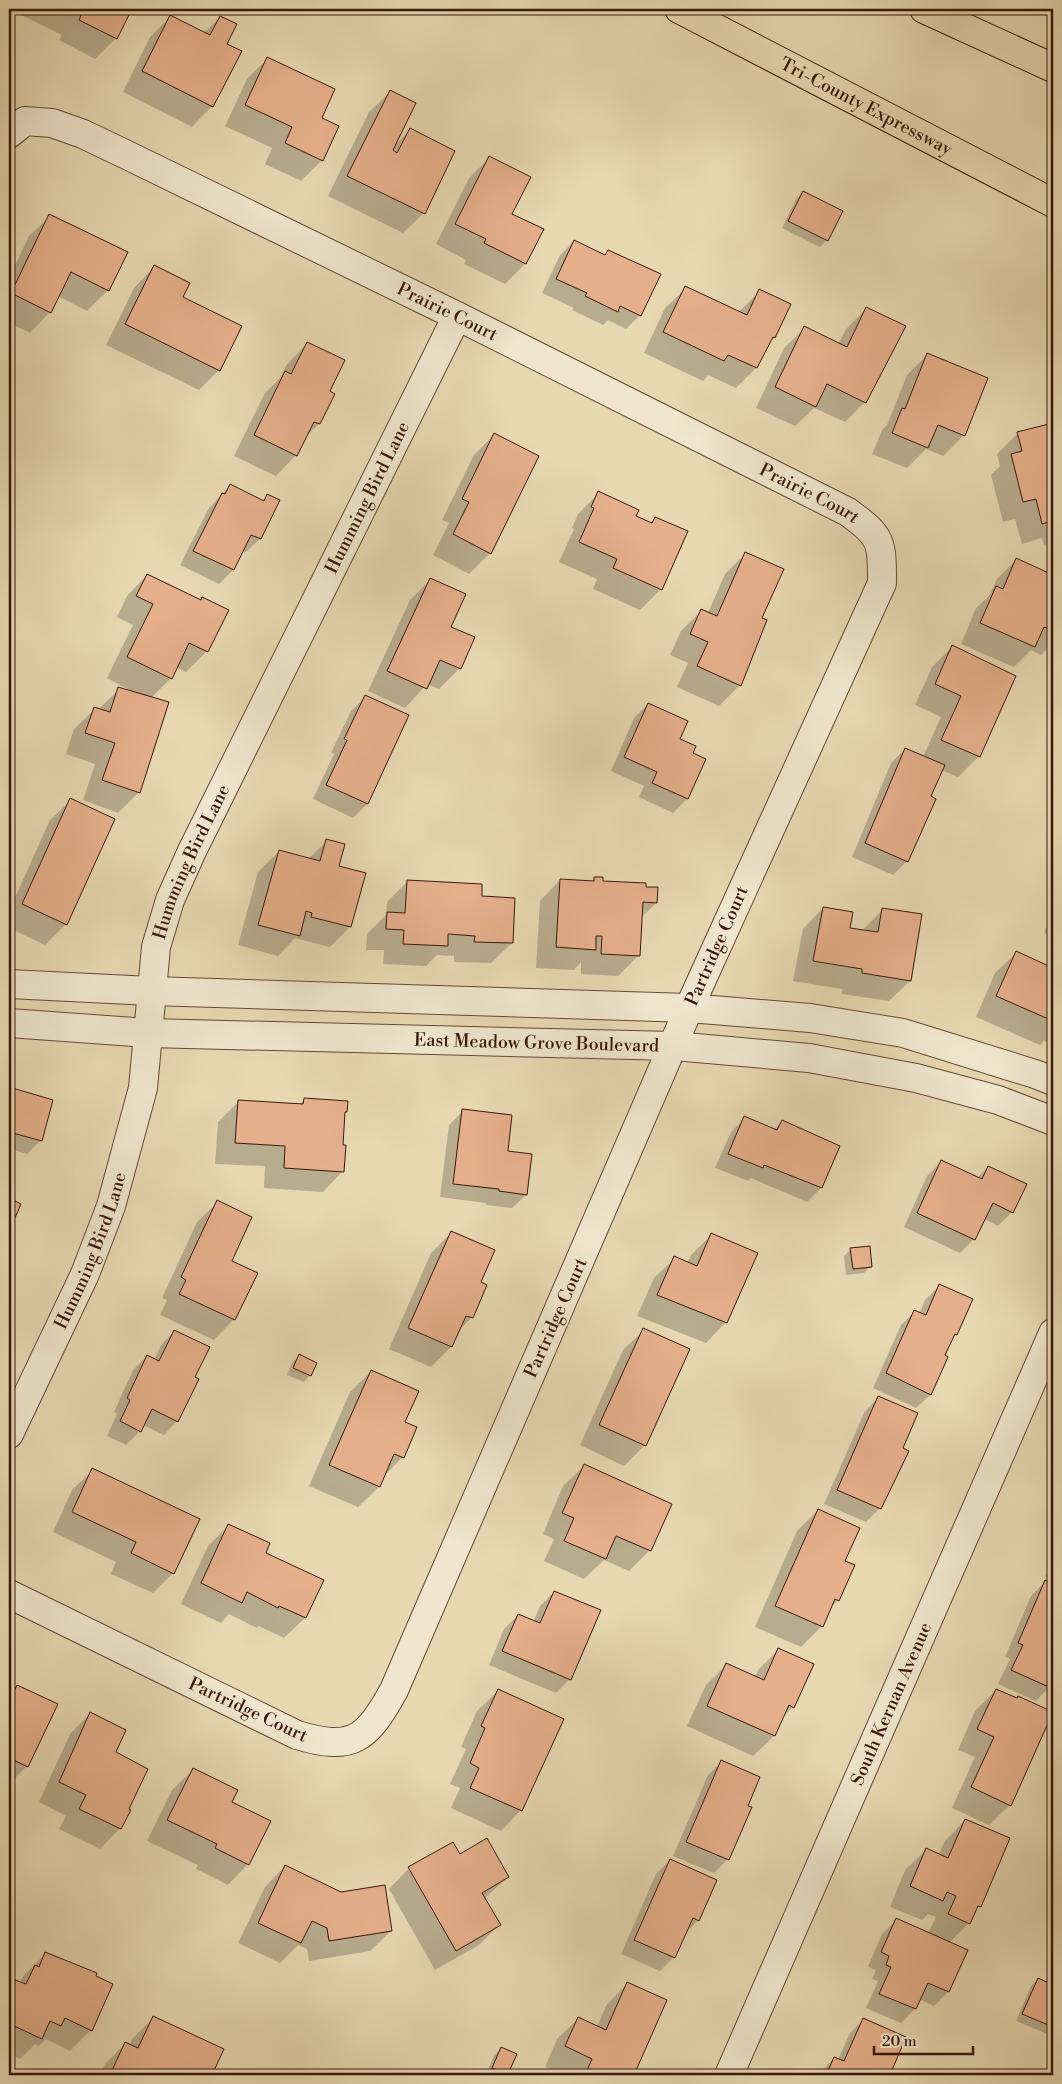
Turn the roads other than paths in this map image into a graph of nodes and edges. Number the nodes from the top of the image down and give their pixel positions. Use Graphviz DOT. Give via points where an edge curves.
graph roads {
  1 [pos="679,9"];
  2 [pos="924,9"];
  3 [pos="1053,68"];
  4 [pos="9,134"];
  5 [pos="1053,203"];
  6 [pos="457,316"];
  7 [pos="877,536"];
  8 [pos="9,984"];
  9 [pos="152,991"];
  10 [pos="689,1008"];
  11 [pos="9,1023"];
  12 [pos="148,1033"];
  13 [pos="674,1046"];
  14 [pos="1053,1081"];
  15 [pos="1053,1121"];
  16 [pos="1053,1334"];
  17 [pos="9,1434"];
  18 [pos="9,1594"];
  19 [pos="729,2075"];
  1 -- 5 [label="highway, Tri-County Expressway"];
  2 -- 3 [label="highway"];
  4 -- 6 [label="street, Prairie Court" via="25,121 52,123 83,134"];
  6 -- 7 [label="street, Prairie Court" via="848,512"];
  6 -- 9 [label="street, Humming Bird Lane" via="192,850 170,900 156,947"];
  7 -- 10 [label="street, Partridge Court" via="882,557 882,583"];
  8 -- 9 [label="street"];
  9 -- 10 [label="street"];
  9 -- 12 [label="street, Humming Bird Lane"];
  10 -- 13 [label="street, Partridge Court"];
  10 -- 14 [label="street" via="810,1018 903,1033"];
  11 -- 12 [label="street, East Meadow Grove Boulevard"];
  12 -- 13 [label="street, East Meadow Grove Boulevard"];
  12 -- 17 [label="street, Humming Bird Lane" via="143,1088 111,1206 85,1274"];
  13 -- 15 [label="street, East Meadow Grove Boulevard" via="809,1058 859,1066 998,1100"];
  13 -- 18 [label="street, Partridge Court" via="394,1690 380,1717 365,1733 347,1742 322,1743 297,1735"];
  16 -- 19 [label="street, South Kernan Avenue"];
}
